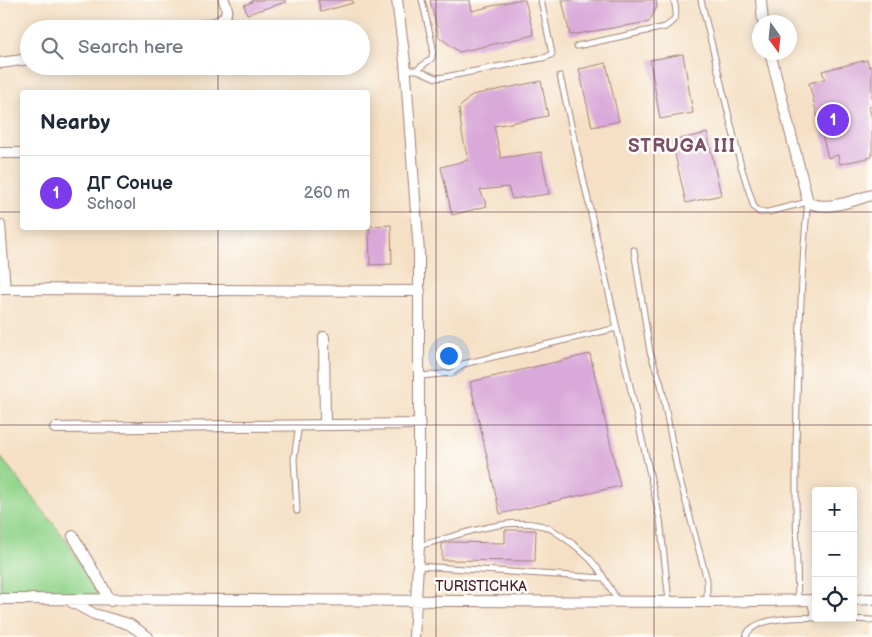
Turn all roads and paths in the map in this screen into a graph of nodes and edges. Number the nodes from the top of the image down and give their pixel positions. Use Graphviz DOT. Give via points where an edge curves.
graph roads {
  1 [pos="224,0"];
  2 [pos="397,0"];
  3 [pos="422,0"];
  4 [pos="541,0"];
  5 [pos="674,0"];
  6 [pos="701,0"];
  7 [pos="760,0"];
  8 [pos="762,15"];
  9 [pos="221,20"];
  10 [pos="577,46"];
  11 [pos="20,60"];
  12 [pos="772,60"];
  13 [pos="0,63"];
  14 [pos="405,70"];
  15 [pos="417,70"];
  16 [pos="560,76"];
  17 [pos="0,153"];
  18 [pos="20,153"];
  19 [pos="872,196"];
  20 [pos="808,202"];
  21 [pos="0,225"];
  22 [pos="634,250"];
  23 [pos="2,289"];
  24 [pos="420,291"];
  25 [pos="617,328"];
  26 [pos="324,337"];
  27 [pos="420,376"];
  28 [pos="298,424"];
  29 [pos="325,424"];
  30 [pos="420,424"];
  31 [pos="55,428"];
  32 [pos="297,511"];
  33 [pos="73,536"];
  34 [pos="419,546"];
  35 [pos="418,566"];
  36 [pos="604,578"];
  37 [pos="0,599"];
  38 [pos="68,600"];
  39 [pos="111,600"];
  40 [pos="416,600"];
  41 [pos="812,600"];
  42 [pos="857,600"];
  43 [pos="872,600"];
  44 [pos="618,601"];
  45 [pos="669,601"];
  46 [pos="798,601"];
  47 [pos="707,602"];
  48 [pos="812,618"];
  49 [pos="857,619"];
  50 [pos="872,620"];
  51 [pos="148,637"];
  52 [pos="414,637"];
  53 [pos="746,637"];
  1 -- 9 [label="street" via="227,9"];
  2 -- 14 [label="street"];
  3 -- 15 [label="lane" via="433,47 432,58"];
  4 -- 15 [label="lane" via="552,54 547,57 445,78"];
  5 -- 10 [label="lane" via="677,14 674,22 665,27"];
  6 -- 20 [label="lane" via="741,166 754,206 759,212 768,212"];
  7 -- 8 [label="street"];
  11 -- 13 [label="street"];
  12 -- 20 [label="street"];
  14 -- 15 [label="lane"];
  14 -- 24 [label="street"];
  16 -- 25 [label="lane"];
  17 -- 18 [label="street"];
  19 -- 20 [label="street" via="830,205 816,206"];
  20 -- 46 [label="lane" via="804,232 794,496"];
  21 -- 23 [label="street"];
  22 -- 47 [label="lane" via="650,352 661,384 677,469 707,580"];
  23 -- 24 [label="street"];
  24 -- 27 [label="street"];
  25 -- 27 [label="lane" via="464,364 452,373"];
  25 -- 45 [label="lane" via="660,519"];
  26 -- 29 [label="street"];
  27 -- 30 [label="street"];
  28 -- 29 [label="street"];
  28 -- 31 [label="street"];
  28 -- 32 [label="lane" via="294,459"];
  29 -- 30 [label="street"];
  30 -- 34 [label="street"];
  33 -- 39 [label="street"];
  34 -- 35 [label="street"];
  34 -- 36 [label="lane" via="496,525 524,523 550,529 590,557"];
  35 -- 36 [label="lane"];
  35 -- 40 [label="street"];
  36 -- 44 [label="lane"];
  37 -- 38 [label="street"];
  38 -- 39 [label="street"];
  38 -- 51 [label="street" via="94,614 130,624"];
  39 -- 40 [label="street, TURISTICHKA"];
  40 -- 44 [label="street, TURISTICHKA"];
  40 -- 52 [label="street"];
  41 -- 46 [label="street, TURISTICHKA"];
  42 -- 43 [label="street"];
  44 -- 45 [label="street, TURISTICHKA"];
  45 -- 47 [label="street, TURISTICHKA"];
  46 -- 47 [label="street, TURISTICHKA"];
  48 -- 53 [label="lane" via="783,618 761,623 753,627"];
  49 -- 50 [label="lane"];
}
